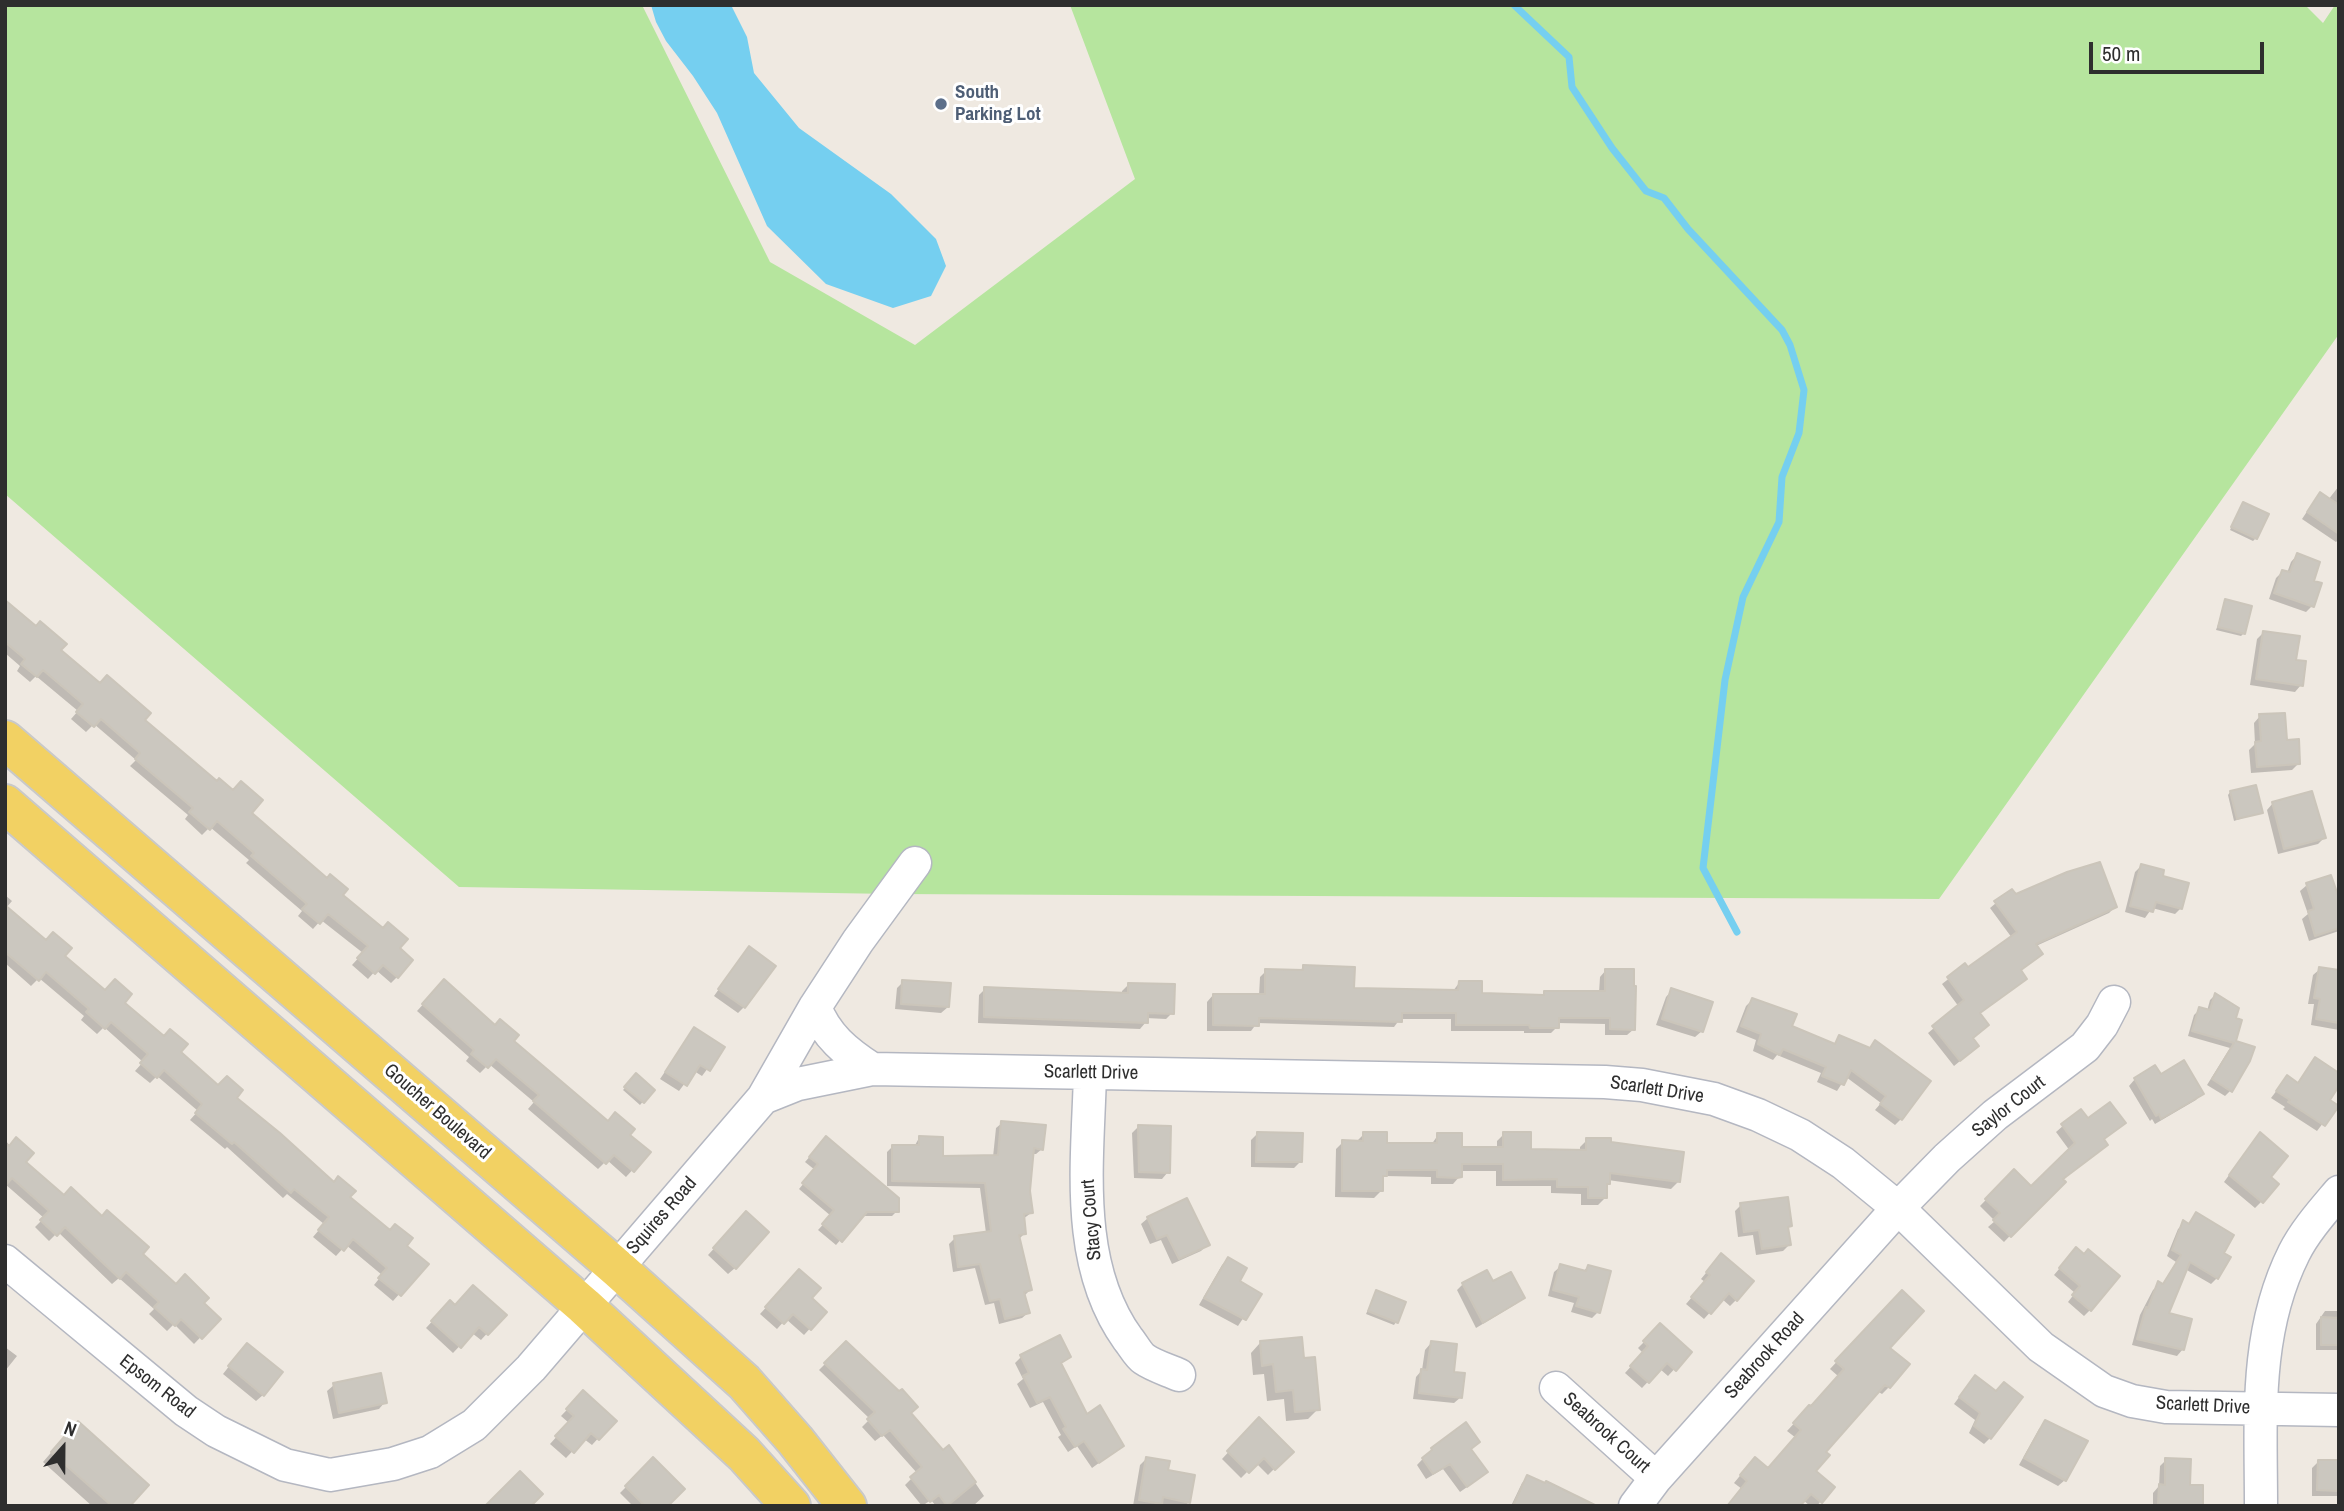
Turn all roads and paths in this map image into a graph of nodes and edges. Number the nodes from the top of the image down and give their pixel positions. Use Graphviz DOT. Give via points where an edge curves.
graph roads {
  1 [pos="5,740"];
  2 [pos="5,804"];
  3 [pos="915,863"];
  4 [pos="2114,1002"];
  5 [pos="815,1007"];
  6 [pos="872,1069"];
  7 [pos="1090,1073"];
  8 [pos="763,1098"];
  9 [pos="2339,1192"];
  10 [pos="1898,1208"];
  11 [pos="5,1261"];
  12 [pos="617,1268"];
  13 [pos="584,1307"];
  14 [pos="1179,1375"];
  15 [pos="1556,1388"];
  16 [pos="2260,1409"];
  17 [pos="2339,1410"];
  18 [pos="330,1475"];
  19 [pos="1656,1478"];
  20 [pos="791,1506"];
  21 [pos="847,1506"];
  22 [pos="1635,1506"];
  23 [pos="2261,1506"];
  1 -- 12 [label="main road, Goucher Boulevard"];
  2 -- 13 [label="main road"];
  3 -- 5 [label="street, Squires Road"];
  4 -- 10 [label="street, Saylor Court" via="2085,1047 1995,1115"];
  5 -- 6 [label="street" via="831,1037"];
  5 -- 8 [label="street, Squires Road"];
  6 -- 7 [label="street, Scarlett Drive"];
  6 -- 8 [label="street, Scarlett Drive" via="798,1084"];
  7 -- 10 [label="street, Scarlett Drive" via="1605,1082 1667,1089 1714,1099 1800,1135"];
  7 -- 14 [label="street, Stacy Court" via="1087,1202 1099,1279 1123,1332 1143,1359"];
  8 -- 12 [label="street, Squires Road"];
  9 -- 16 [label="street" via="2295,1250 2282,1279 2264,1347"];
  10 -- 16 [label="street, Scarlett Drive" via="2041,1346 2104,1391 2166,1407"];
  10 -- 19 [label="street, Seabrook Road"];
  11 -- 18 [label="street, Epsom Road" via="216,1431 285,1465"];
  12 -- 13 [label="street, Squires Road"];
  12 -- 21 [label="main road, Goucher Boulevard" via="744,1382"];
  13 -- 18 [label="street, Squires Road" via="474,1425 430,1452"];
  13 -- 20 [label="main road" via="744,1454"];
  15 -- 19 [label="street, Seabrook Court"];
  16 -- 17 [label="street, Scarlett Drive"];
  16 -- 23 [label="street"];
  19 -- 22 [label="street, Seabrook Road"];
}
